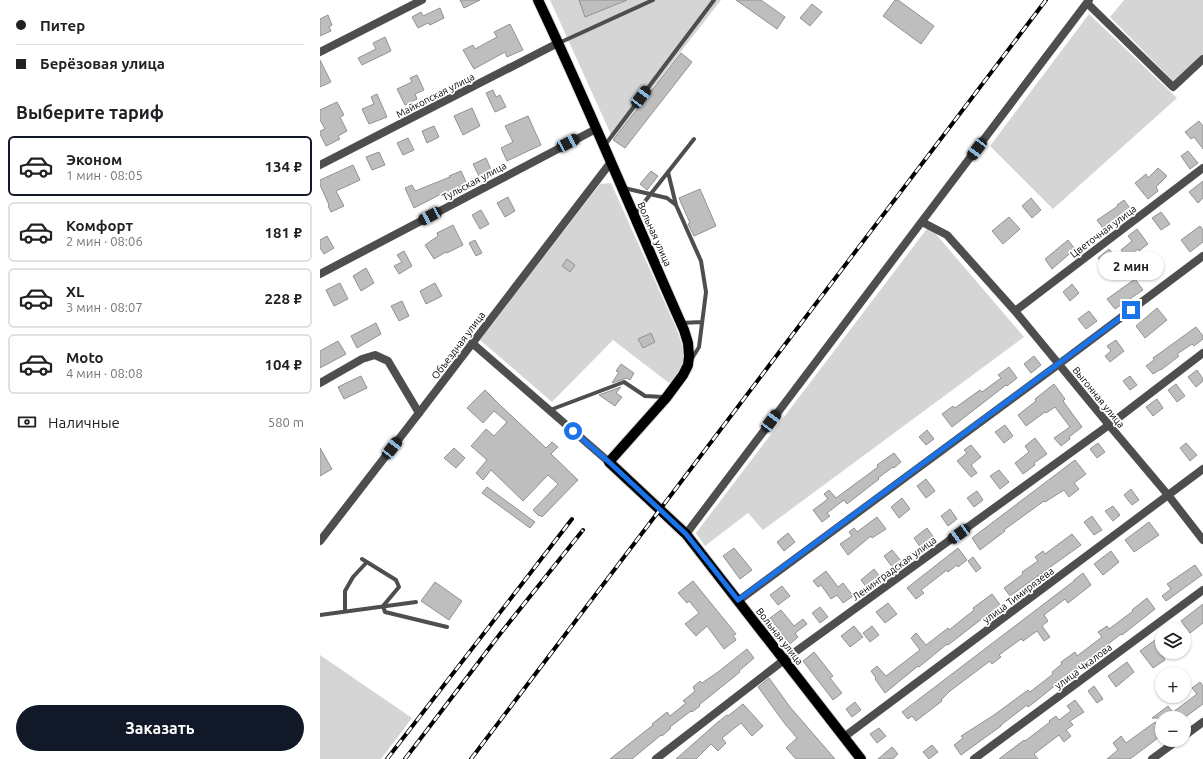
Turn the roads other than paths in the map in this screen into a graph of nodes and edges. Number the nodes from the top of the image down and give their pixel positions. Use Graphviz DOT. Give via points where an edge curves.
graph roads {
  1 [pos="422,0"];
  2 [pos="538,0"];
  3 [pos="653,0"];
  4 [pos="714,0"];
  5 [pos="1088,1"];
  6 [pos="558,43"];
  7 [pos="320,52"];
  8 [pos="1203,59"];
  9 [pos="596,128"];
  10 [pos="694,139"];
  11 [pos="604,146"];
  12 [pos="611,162"];
  13 [pos="320,165"];
  14 [pos="1203,168"];
  15 [pos="668,172"];
  16 [pos="622,187"];
  17 [pos="650,194"];
  18 [pos="676,205"];
  19 [pos="633,215"];
  20 [pos="922,222"];
  21 [pos="1203,256"];
  22 [pos="320,274"];
  23 [pos="1015,311"];
  24 [pos="681,322"];
  25 [pos="702,322"];
  26 [pos="472,343"];
  27 [pos="1203,353"];
  28 [pos="1059,364"];
  29 [pos="688,365"];
  30 [pos="320,383"];
  31 [pos="666,398"];
  32 [pos="549,410"];
  33 [pos="419,413"];
  34 [pos="1108,425"];
  35 [pos="609,462"];
  36 [pos="1203,469"];
  37 [pos="1168,496"];
  38 [pos="686,534"];
  39 [pos="1203,540"];
  40 [pos="320,541"];
  41 [pos="362,559"];
  42 [pos="367,562"];
  43 [pos="1203,590"];
  44 [pos="738,600"];
  45 [pos="416,602"];
  46 [pos="384,606"];
  47 [pos="345,611"];
  48 [pos="320,615"];
  49 [pos="447,627"];
  50 [pos="784,660"];
  51 [pos="1203,722"];
  52 [pos="1191,731"];
  53 [pos="844,737"];
  54 [pos="1168,747"];
  55 [pos="858,758"];
  56 [pos="656,759"];
  57 [pos="974,759"];
  58 [pos="1152,759"];
  1 -- 7 [label="street"];
  2 -- 6 [label="main road, Вольная улица"];
  3 -- 6 [label="lane"];
  4 -- 11 [label="lane"];
  5 -- 8 [label="street" via="1173,87"];
  5 -- 20 [label="street"];
  6 -- 9 [label="main road, Вольная улица"];
  6 -- 13 [label="street, Майкопская улица"];
  9 -- 11 [label="main road, Вольная улица"];
  9 -- 22 [label="street, Тульская улица"];
  10 -- 15 [label="lane"];
  11 -- 12 [label="main road, Вольная улица"];
  12 -- 16 [label="main road, Вольная улица"];
  12 -- 26 [label="street, Объездная улица"];
  14 -- 23 [label="street, Цветочная улица"];
  15 -- 17 [label="lane"];
  15 -- 18 [label="lane"];
  16 -- 17 [label="lane"];
  16 -- 19 [label="main road, Вольная улица"];
  17 -- 18 [label="lane" via="667,198"];
  17 -- 19 [label="lane"];
  18 -- 25 [label="lane" via="701,261 706,292"];
  19 -- 24 [label="main road, Вольная улица"];
  20 -- 23 [label="street, Выгонная улица" via="946,235"];
  20 -- 38 [label="street"];
  21 -- 28 [label="street"];
  23 -- 28 [label="street, Выгонная улица"];
  24 -- 25 [label="lane"];
  24 -- 29 [label="main road, Вольная улица" via="688,343"];
  25 -- 29 [label="lane" via="699,347"];
  26 -- 32 [label="street, Вольная улица"];
  26 -- 33 [label="street, Объездная улица"];
  27 -- 34 [label="street, Ленинградская улица"];
  28 -- 34 [label="street, Выгонная улица"];
  28 -- 44 [label="street"];
  29 -- 31 [label="main road, Вольная улица"];
  30 -- 33 [label="street" via="362,359 375,355 388,361"];
  31 -- 32 [label="lane" via="645,396 624,382"];
  31 -- 35 [label="main road, Вольная улица"];
  32 -- 35 [label="street, Вольная улица"];
  33 -- 40 [label="street, Объездная улица"];
  34 -- 37 [label="street, Выгонная улица"];
  34 -- 50 [label="street, Ленинградская улица"];
  35 -- 38 [label="main road, Вольная улица"];
  36 -- 37 [label="street, улица Тимирязева"];
  37 -- 39 [label="street, Выгонная улица"];
  37 -- 53 [label="street, улица Тимирязева"];
  38 -- 44 [label="main road, Вольная улица"];
  41 -- 42 [label="lane"];
  42 -- 46 [label="lane" via="396,580 399,587"];
  42 -- 47 [label="lane" via="353,577 345,591"];
  43 -- 57 [label="street, улица Чкалова"];
  44 -- 50 [label="main road, Вольная улица"];
  45 -- 46 [label="lane"];
  46 -- 47 [label="lane"];
  46 -- 49 [label="lane" via="385,612"];
  47 -- 48 [label="lane"];
  50 -- 53 [label="main road, Вольная улица"];
  50 -- 56 [label="street, Ленинградская улица"];
  51 -- 52 [label="street"];
  53 -- 55 [label="main road, Вольная улица"];
  54 -- 58 [label="street"];
}
